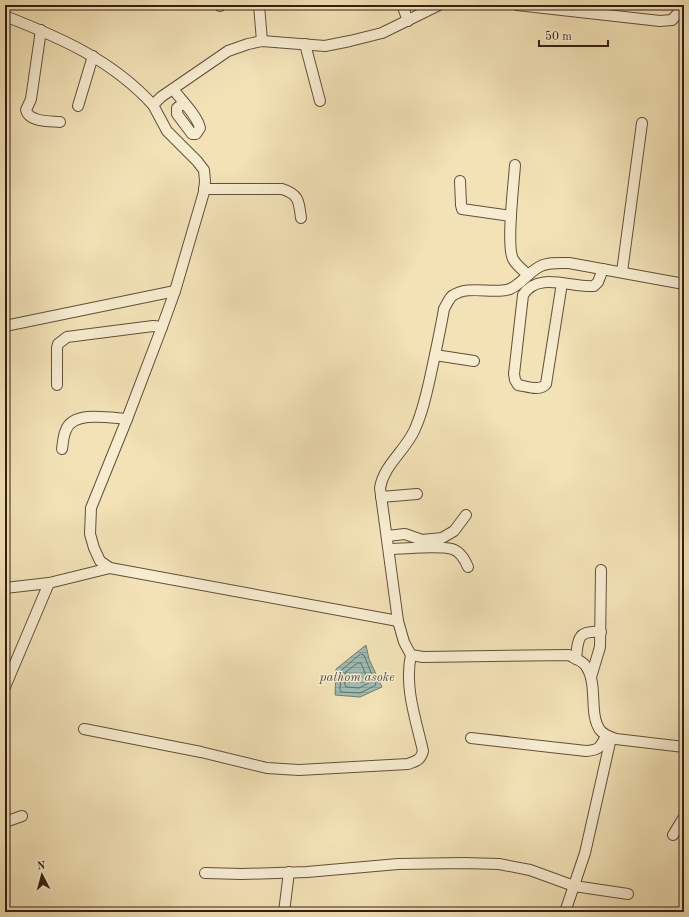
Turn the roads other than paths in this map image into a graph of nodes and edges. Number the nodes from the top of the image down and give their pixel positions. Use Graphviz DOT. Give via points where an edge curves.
graph roads {
  1 [pos="259,5"];
  2 [pos="403,5"];
  3 [pos="439,5"];
  4 [pos="517,5"];
  5 [pos="682,5"];
  6 [pos="564,8"];
  7 [pos="5,16"];
  8 [pos="408,20"];
  9 [pos="41,30"];
  10 [pos="262,41"];
  11 [pos="305,44"];
  12 [pos="93,56"];
  13 [pos="173,89"];
  14 [pos="320,101"];
  15 [pos="184,103"];
  16 [pos="153,105"];
  17 [pos="78,106"];
  18 [pos="60,122"];
  19 [pos="642,123"];
  20 [pos="515,165"];
  21 [pos="460,181"];
  22 [pos="204,189"];
  23 [pos="511,216"];
  24 [pos="301,218"];
  25 [pos="603,269"];
  26 [pos="622,272"];
  27 [pos="528,275"];
  28 [pos="562,283"];
  29 [pos="684,284"];
  30 [pos="175,291"];
  31 [pos="5,326"];
  32 [pos="162,327"];
  33 [pos="435,355"];
  34 [pos="474,361"];
  35 [pos="57,385"];
  36 [pos="128,419"];
  37 [pos="62,449"];
  38 [pos="417,494"];
  39 [pos="381,497"];
  40 [pos="466,515"];
  41 [pos="387,536"];
  42 [pos="389,549"];
  43 [pos="468,567"];
  44 [pos="110,568"];
  45 [pos="601,570"];
  46 [pos="49,583"];
  47 [pos="5,588"];
  48 [pos="398,621"];
  49 [pos="600,632"];
  50 [pos="411,655"];
  51 [pos="576,659"];
  52 [pos="591,677"];
  53 [pos="5,687"];
  54 [pos="84,729"];
  55 [pos="609,737"];
  56 [pos="471,738"];
  57 [pos="684,747"];
  58 [pos="22,816"];
  59 [pos="684,817"];
  60 [pos="5,822"];
  61 [pos="673,835"];
  62 [pos="289,872"];
  63 [pos="205,873"];
  64 [pos="574,886"];
  65 [pos="628,894"];
  66 [pos="284,912"];
  67 [pos="565,912"];
  1 -- 10 [label="street"];
  2 -- 8 [label="street"];
  3 -- 8 [label="street"];
  4 -- 6 [label="street"];
  5 -- 6 [label="street" via="672,20 660,21"];
  7 -- 9 [label="street"];
  8 -- 11 [label="street" via="382,33 350,42 325,46"];
  9 -- 12 [label="street"];
  9 -- 18 [label="street" via="31,99 26,110 32,118"];
  10 -- 11 [label="street"];
  10 -- 13 [label="street" via="228,51"];
  11 -- 14 [label="street"];
  12 -- 16 [label="street" via="127,79"];
  12 -- 17 [label="street"];
  13 -- 15 [label="street"];
  13 -- 16 [label="street"];
  16 -- 22 [label="street" via="167,131 204,170"];
  19 -- 26 [label="street"];
  20 -- 23 [label="street"];
  21 -- 23 [label="street" via="462,209"];
  22 -- 24 [label="street" via="289,191 298,201"];
  22 -- 30 [label="street"];
  23 -- 27 [label="street" via="513,259"];
  25 -- 26 [label="street"];
  25 -- 27 [label="street" via="554,263 540,266"];
  25 -- 28 [label="street" via="594,286"];
  26 -- 29 [label="street"];
  27 -- 33 [label="street" via="518,284 502,291 474,290 452,296 444,309"];
  28 -- 28 [label="street" via="546,384 539,389 518,385 514,374 523,295 536,283"];
  30 -- 31 [label="street"];
  30 -- 32 [label="street"];
  32 -- 35 [label="street" via="152,326 67,337 56,348"];
  32 -- 36 [label="street"];
  33 -- 34 [label="street"];
  33 -- 39 [label="street" via="421,414 414,432 381,479"];
  36 -- 37 [label="street" via="90,416 79,418 67,427"];
  36 -- 44 [label="street" via="91,508 90,534 94,548 100,561"];
  38 -- 39 [label="street"];
  39 -- 41 [label="street"];
  40 -- 41 [label="street" via="454,531 442,538 422,540 405,534"];
  41 -- 42 [label="street"];
  42 -- 43 [label="street" via="453,549 465,560"];
  42 -- 48 [label="street"];
  44 -- 46 [label="street"];
  44 -- 48 [label="street"];
  45 -- 49 [label="street"];
  46 -- 47 [label="street"];
  46 -- 53 [label="street"];
  48 -- 50 [label="street"];
  49 -- 51 [label="street" via="589,631 580,636"];
  49 -- 52 [label="street" via="600,647"];
  50 -- 51 [label="street" via="569,655"];
  50 -- 54 [label="street" via="410,693 423,751 422,757 408,764 299,770 267,768"];
  51 -- 52 [label="street" via="584,663"];
  52 -- 55 [label="street" via="596,721 600,730"];
  55 -- 56 [label="street" via="601,747 590,751"];
  55 -- 57 [label="street"];
  55 -- 64 [label="street" via="585,853"];
  58 -- 60 [label="street"];
  59 -- 61 [label="street"];
  62 -- 63 [label="street"];
  62 -- 64 [label="street" via="398,864 499,864 530,870"];
  62 -- 66 [label="street"];
  64 -- 65 [label="street"];
  64 -- 67 [label="street"];
}
